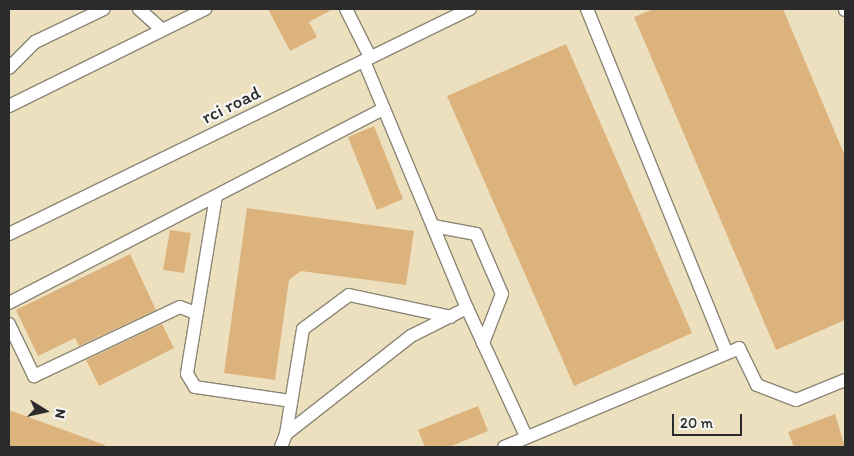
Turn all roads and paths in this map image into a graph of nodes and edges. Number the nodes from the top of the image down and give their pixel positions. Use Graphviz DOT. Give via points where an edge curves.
graph roads {
  1 [pos="104,9"];
  2 [pos="139,9"];
  3 [pos="205,9"];
  4 [pos="346,9"];
  5 [pos="470,9"];
  6 [pos="587,9"];
  7 [pos="162,30"];
  8 [pos="367,59"];
  9 [pos="9,68"];
  10 [pos="9,106"];
  11 [pos="384,109"];
  12 [pos="216,196"];
  13 [pos="433,226"];
  14 [pos="9,234"];
  15 [pos="9,303"];
  16 [pos="468,308"];
  17 [pos="196,313"];
  18 [pos="451,317"];
  19 [pos="9,324"];
  20 [pos="483,343"];
  21 [pos="728,353"];
  22 [pos="845,380"];
  23 [pos="291,401"];
  24 [pos="286,434"];
  25 [pos="526,436"];
  26 [pos="281,447"];
  27 [pos="504,447"];
  1 -- 9 [label="lane" via="35,42"];
  2 -- 7 [label="lane"];
  3 -- 7 [label="lane"];
  4 -- 8 [label="lane"];
  5 -- 8 [label="lane, rci road"];
  6 -- 21 [label="lane"];
  7 -- 10 [label="lane"];
  8 -- 11 [label="lane"];
  8 -- 14 [label="lane, rci road"];
  11 -- 12 [label="lane"];
  11 -- 13 [label="lane"];
  12 -- 15 [label="lane"];
  12 -- 17 [label="lane"];
  13 -- 16 [label="lane"];
  13 -- 20 [label="lane" via="476,234 480,242 502,294"];
  16 -- 18 [label="lane"];
  16 -- 20 [label="lane"];
  17 -- 19 [label="lane" via="180,307 34,376"];
  17 -- 23 [label="lane" via="187,374 195,387"];
  18 -- 23 [label="lane" via="349,295 303,329"];
  18 -- 24 [label="lane" via="411,336"];
  20 -- 25 [label="lane"];
  21 -- 22 [label="lane" via="740,348 757,385 796,400"];
  21 -- 25 [label="lane"];
  23 -- 24 [label="lane"];
  24 -- 26 [label="lane"];
  25 -- 27 [label="lane"];
}
